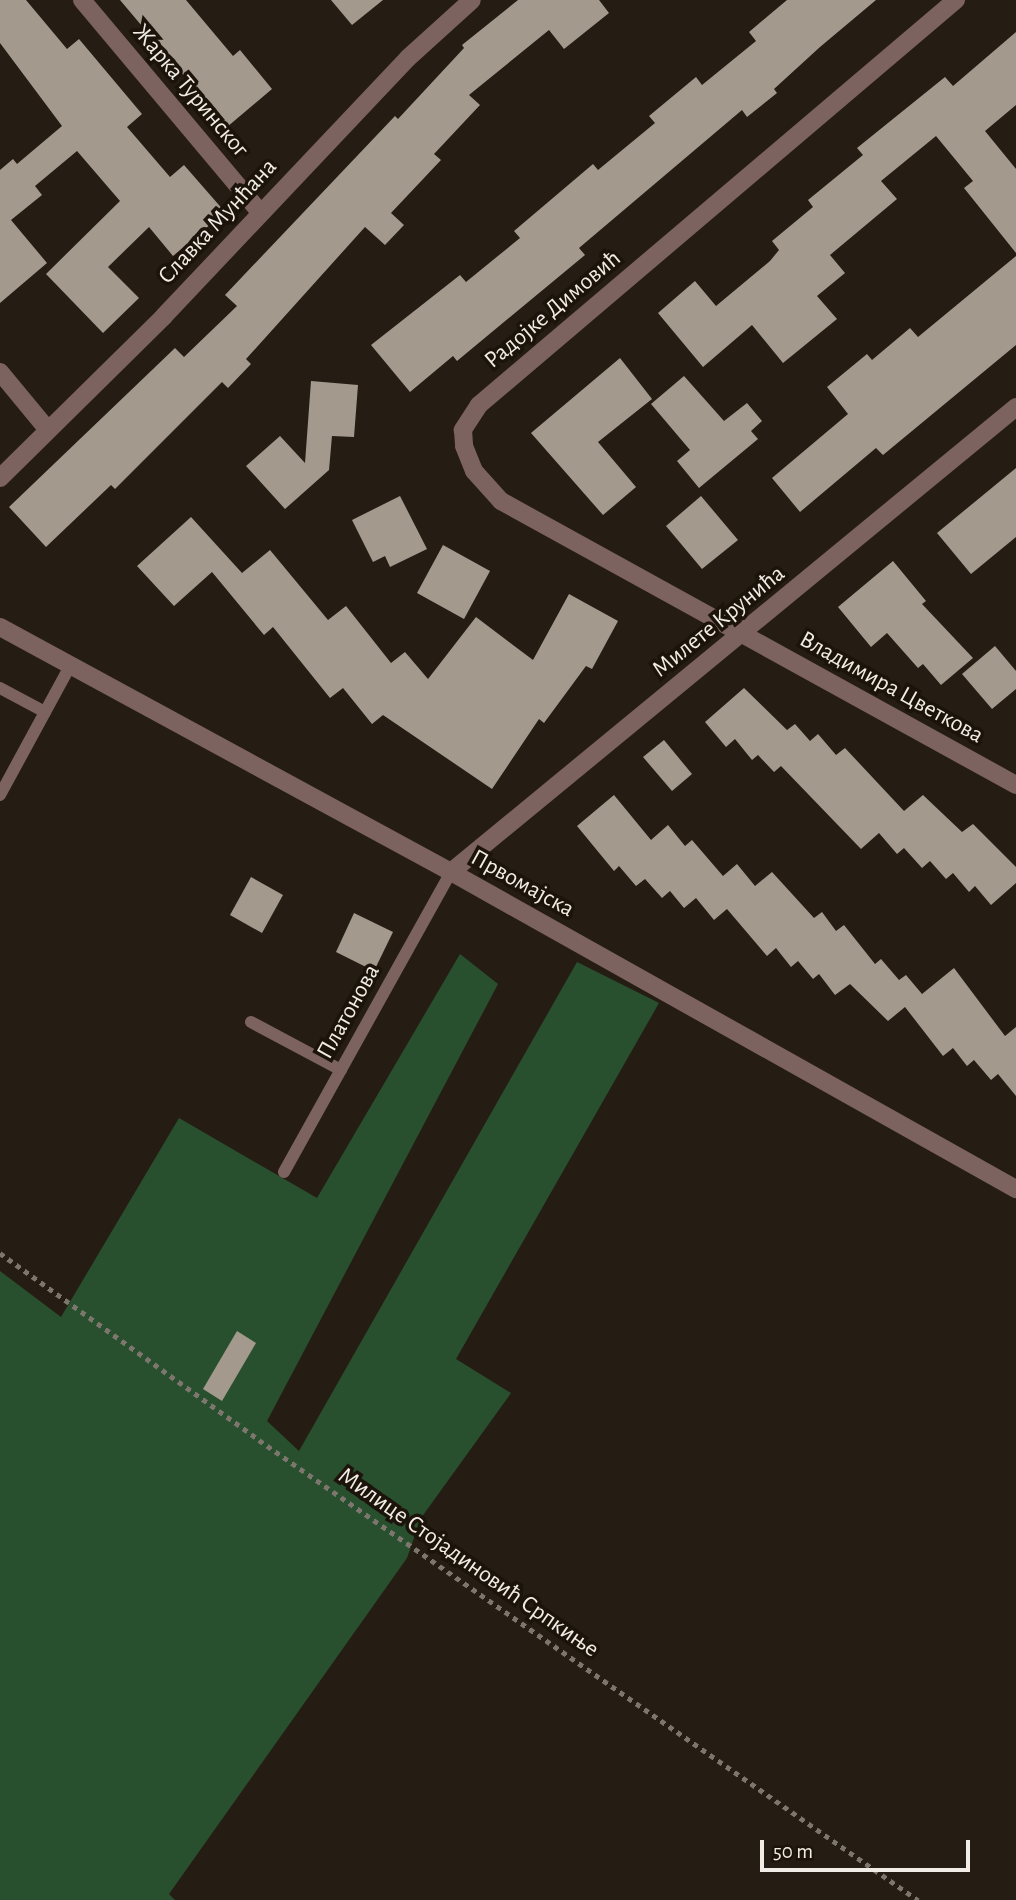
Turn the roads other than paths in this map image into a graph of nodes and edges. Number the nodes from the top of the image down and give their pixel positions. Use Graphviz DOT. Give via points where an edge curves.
graph roads {
  1 [pos="82,0"];
  2 [pos="956,0"];
  3 [pos="467,2"];
  4 [pos="261,213"];
  5 [pos="0,372"];
  6 [pos="1016,407"];
  7 [pos="48,430"];
  8 [pos="0,478"];
  9 [pos="0,628"];
  10 [pos="742,635"];
  11 [pos="71,666"];
  12 [pos="0,688"];
  13 [pos="45,712"];
  14 [pos="1016,785"];
  15 [pos="0,795"];
  16 [pos="451,872"];
  17 [pos="251,1022"];
  18 [pos="341,1069"];
  19 [pos="284,1172"];
  20 [pos="1016,1189"];
  1 -- 4 [label="street, Жарка Туринског"];
  2 -- 10 [label="street, Радојке Димовић" via="479,405 463,430 474,471 501,501"];
  3 -- 4 [label="street, Славка Мунћана"];
  4 -- 7 [label="street, Славка Мунћана"];
  5 -- 7 [label="street"];
  6 -- 10 [label="street, Милете Крунића"];
  7 -- 8 [label="street, Славка Мунћана"];
  9 -- 11 [label="street, Првомајска"];
  10 -- 14 [label="street, Владимира Цветкова"];
  10 -- 16 [label="street, Милете Крунића"];
  11 -- 13 [label="lane"];
  11 -- 16 [label="street, Првомајска"];
  12 -- 13 [label="lane"];
  13 -- 15 [label="lane"];
  16 -- 18 [label="lane, Платонова"];
  16 -- 20 [label="street, Првомајска"];
  17 -- 18 [label="lane"];
  18 -- 19 [label="lane, Платонова"];
}
